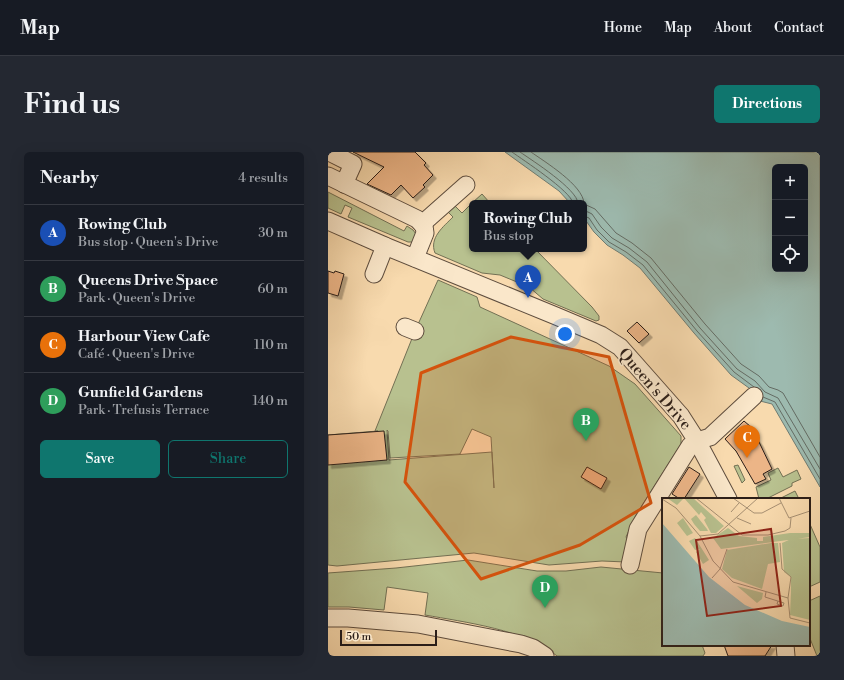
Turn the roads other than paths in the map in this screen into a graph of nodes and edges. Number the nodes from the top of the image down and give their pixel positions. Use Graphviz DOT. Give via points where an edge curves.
graph roads {
  1 [pos="329,152"];
  2 [pos="328,176"];
  3 [pos="344,184"];
  4 [pos="466,185"];
  5 [pos="328,221"];
  6 [pos="422,224"];
  7 [pos="385,246"];
  8 [pos="415,258"];
  9 [pos="374,274"];
  10 [pos="754,396"];
  11 [pos="697,441"];
  12 [pos="727,498"];
  13 [pos="630,565"];
  14 [pos="328,618"];
  15 [pos="785,646"];
  16 [pos="545,656"];
  17 [pos="786,656"];
  1 -- 3 [label="street" via="353,164"];
  2 -- 3 [label="street"];
  3 -- 6 [label="street" via="417,219"];
  4 -- 6 [label="street"];
  5 -- 7 [label="street, Queen's Drive"];
  6 -- 8 [label="street" via="425,233"];
  7 -- 8 [label="street, Queen's Drive"];
  7 -- 9 [label="street"];
  8 -- 11 [label="street, Queen's Drive" via="556,316 620,347 681,416"];
  10 -- 11 [label="street" via="710,436"];
  11 -- 12 [label="street, Queen's Drive"];
  11 -- 13 [label="street" via="690,446 641,523"];
  14 -- 16 [label="street" via="418,624 521,644"];
  15 -- 17 [label="street"];
}
